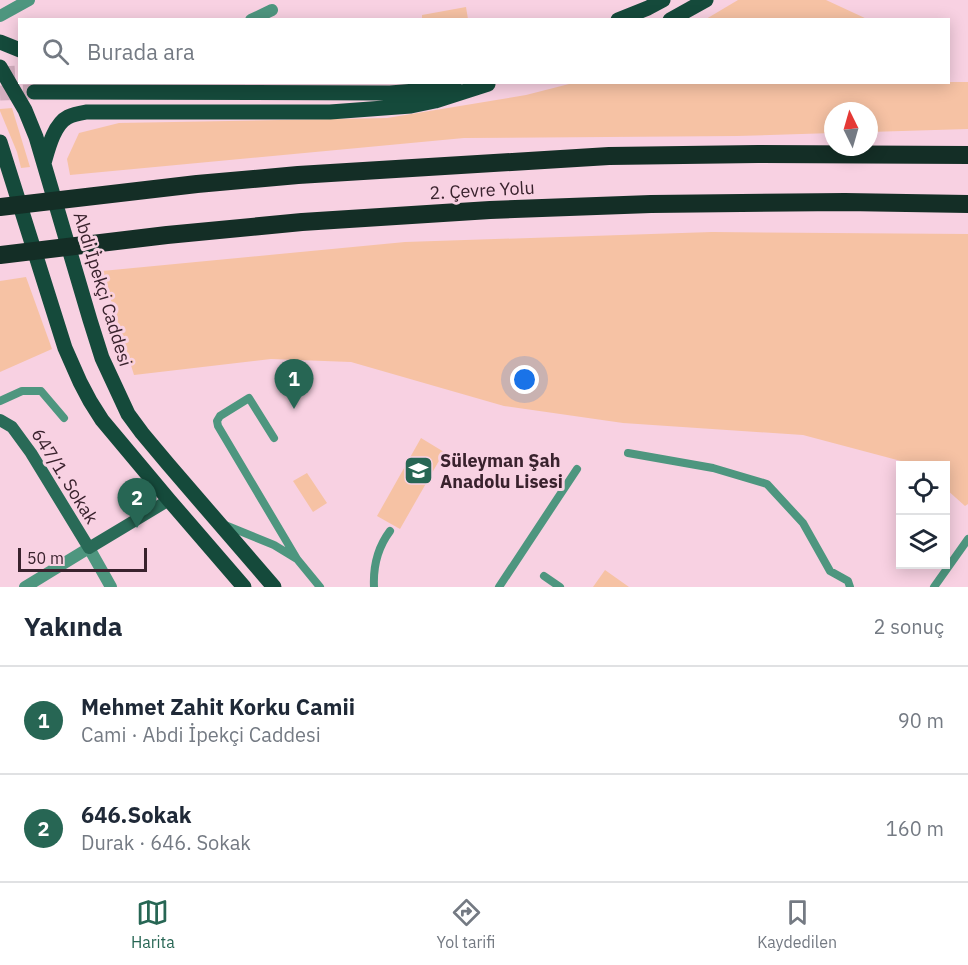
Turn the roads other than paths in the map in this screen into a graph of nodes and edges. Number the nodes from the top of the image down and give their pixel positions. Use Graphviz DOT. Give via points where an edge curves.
graph roads {
  1 [pos="29,0"];
  2 [pos="663,0"];
  3 [pos="706,0"];
  4 [pos="273,10"];
  5 [pos="0,16"];
  6 [pos="255,18"];
  7 [pos="622,18"];
  8 [pos="674,18"];
  9 [pos="0,42"];
  10 [pos="18,49"];
  11 [pos="0,67"];
  12 [pos="484,84"];
  13 [pos="488,84"];
  14 [pos="34,92"];
  15 [pos="0,142"];
  16 [pos="968,155"];
  17 [pos="4,158"];
  18 [pos="44,163"];
  19 [pos="968,204"];
  20 [pos="0,207"];
  21 [pos="0,255"];
  22 [pos="0,401"];
  23 [pos="64,418"];
  24 [pos="0,420"];
  25 [pos="274,438"];
  26 [pos="628,453"];
  27 [pos="577,469"];
  28 [pos="169,500"];
  29 [pos="220,523"];
  30 [pos="390,531"];
  31 [pos="968,539"];
  32 [pos="89,548"];
  33 [pos="297,559"];
  34 [pos="544,576"];
  35 [pos="25,587"];
  36 [pos="111,587"];
  37 [pos="244,587"];
  38 [pos="274,587"];
  39 [pos="320,587"];
  40 [pos="374,587"];
  41 [pos="499,587"];
  42 [pos="560,587"];
  43 [pos="850,587"];
  44 [pos="934,587"];
  1 -- 5 [label="street"];
  2 -- 7 [label="main road"];
  3 -- 8 [label="main road"];
  4 -- 6 [label="street"];
  9 -- 10 [label="main road"];
  11 -- 18 [label="main road, Abdi İpekçi Caddesi" via="25,110"];
  12 -- 14 [label="main road" via="390,93"];
  13 -- 18 [label="main road" via="435,101 330,112 87,112 67,117 58,127"];
  15 -- 17 [label="main road"];
  16 -- 20 [label="highway, 2. Çevre Yolu" via="609,156 298,175"];
  17 -- 28 [label="main road" via="65,348 80,382 102,420"];
  18 -- 29 [label="main road, Abdi İpekçi Caddesi" via="102,358 128,414"];
  19 -- 21 [label="highway, 2. Çevre Yolu" via="651,204 478,211 302,222"];
  22 -- 23 [label="lane" via="22,391 41,391"];
  24 -- 32 [label="street, 647/1. Sokak" via="12,427 31,453"];
  25 -- 33 [label="lane" via="249,398 217,421"];
  26 -- 43 [label="lane" via="712,468 767,484 803,523 830,571 848,581"];
  27 -- 41 [label="lane"];
  28 -- 32 [label="street"];
  28 -- 37 [label="main road"];
  29 -- 33 [label="lane"];
  29 -- 38 [label="main road, Abdi İpekçi Caddesi"];
  30 -- 40 [label="lane" via="378,552"];
  31 -- 44 [label="lane"];
  32 -- 35 [label="street"];
  32 -- 36 [label="street, 647/1. Sokak"];
  33 -- 39 [label="lane"];
  34 -- 42 [label="lane"];
}
